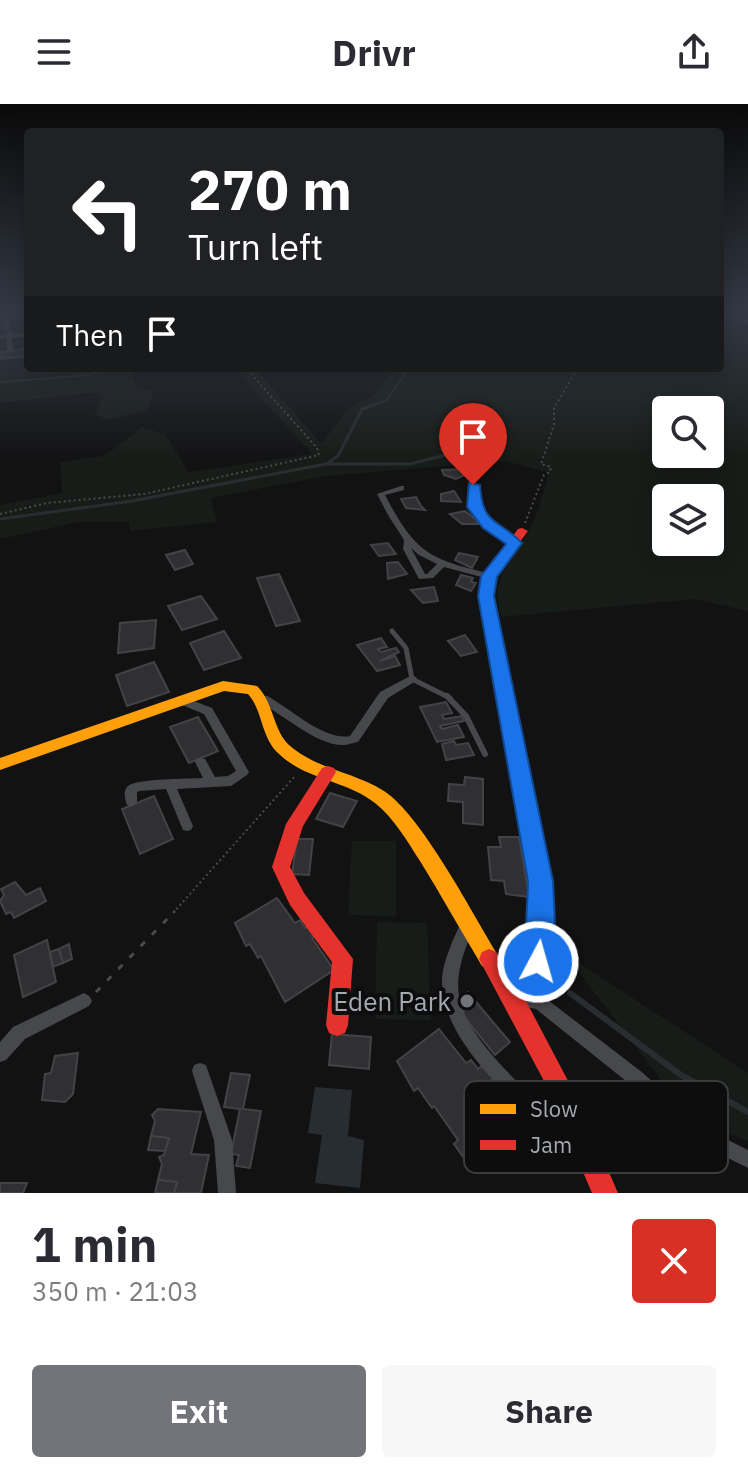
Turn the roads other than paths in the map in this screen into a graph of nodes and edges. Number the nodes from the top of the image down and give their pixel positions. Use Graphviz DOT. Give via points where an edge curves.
graph roads {
  1 [pos="473,485"];
  2 [pos="401,488"];
  3 [pos="518,537"];
  4 [pos="408,541"];
  5 [pos="440,566"];
  6 [pos="489,576"];
  7 [pos="392,631"];
  8 [pos="412,679"];
  9 [pos="263,699"];
  10 [pos="181,700"];
  11 [pos="485,754"];
  12 [pos="201,762"];
  13 [pos="0,764"];
  14 [pos="328,772"];
  15 [pos="211,782"];
  16 [pos="169,783"];
  17 [pos="131,802"];
  18 [pos="187,826"];
  19 [pos="468,923"];
  20 [pos="515,999"];
  21 [pos="84,1001"];
  22 [pos="337,1025"];
  23 [pos="0,1054"];
  24 [pos="200,1071"];
  25 [pos="508,1081"];
  26 [pos="556,1081"];
  27 [pos="639,1081"];
  28 [pos="728,1149"];
  29 [pos="748,1159"];
  30 [pos="597,1173"];
  31 [pos="227,1193"];
  32 [pos="605,1193"];
  1 -- 3 [label="street" via="474,507 488,525"];
  2 -- 4 [label="street" via="381,494"];
  3 -- 6 [label="street"];
  4 -- 5 [label="street"];
  4 -- 5 [label="street" via="422,577"];
  5 -- 6 [label="street"];
  6 -- 20 [label="street" via="487,614 540,881 538,962 527,988"];
  7 -- 8 [label="lane" via="406,648"];
  8 -- 9 [label="street" via="384,695 347,743 332,742"];
  8 -- 11 [label="lane" via="433,686 464,709"];
  9 -- 10 [label="street" via="257,691 238,685"];
  9 -- 14 [label="street" via="278,744"];
  10 -- 13 [label="street"];
  10 -- 15 [label="street" via="208,711 242,763 240,777"];
  12 -- 15 [label="street"];
  14 -- 19 [label="street" via="365,787 393,807"];
  14 -- 22 [label="street" via="282,856 283,876 343,959"];
  15 -- 16 [label="street"];
  16 -- 17 [label="street" via="137,786 131,790"];
  16 -- 18 [label="street"];
  19 -- 20 [label="street"];
  19 -- 25 [label="street" via="450,977 451,1003 460,1026"];
  20 -- 26 [label="street"];
  20 -- 27 [label="street" via="539,1002"];
  21 -- 23 [label="street" via="19,1033"];
  24 -- 31 [label="street" via="223,1140"];
  28 -- 29 [label="street"];
  30 -- 32 [label="street"];
}
